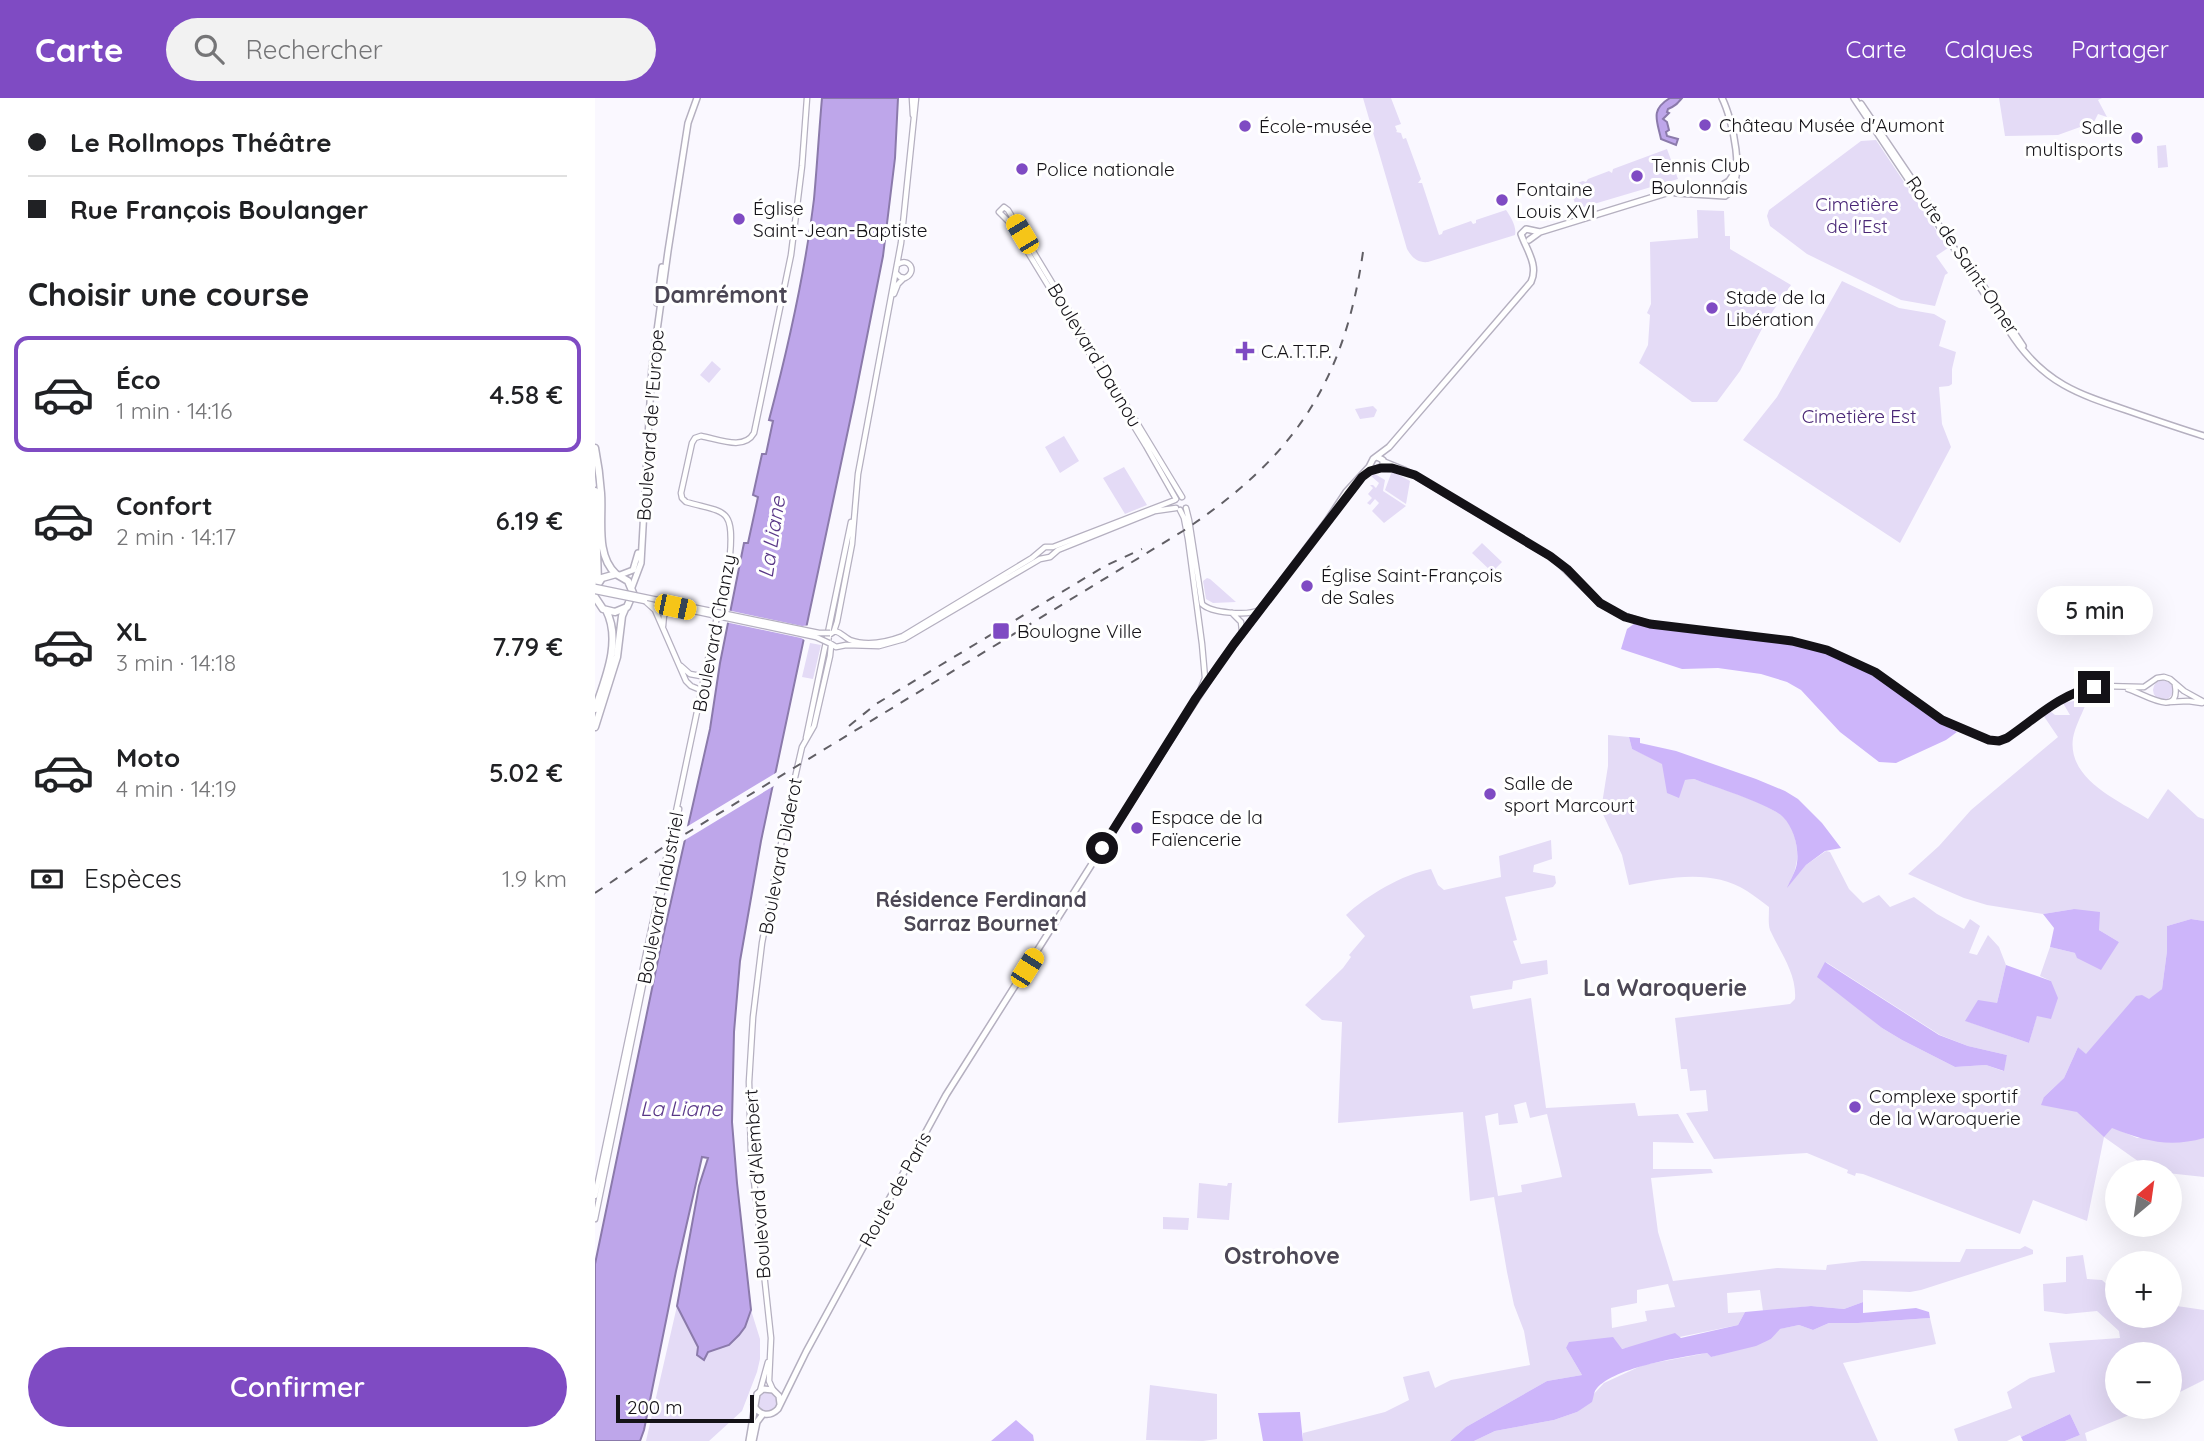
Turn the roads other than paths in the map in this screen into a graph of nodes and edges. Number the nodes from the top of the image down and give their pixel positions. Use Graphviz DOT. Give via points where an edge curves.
graph roads {
  1 [pos="695,98"];
  2 [pos="807,98"];
  3 [pos="914,98"];
  4 [pos="1721,98"];
  5 [pos="1856,98"];
  6 [pos="1737,169"];
  7 [pos="1722,185"];
  8 [pos="1730,190"];
  9 [pos="1654,196"];
  10 [pos="1722,196"];
  11 [pos="1009,212"];
  12 [pos="1004,217"];
  13 [pos="901,243"];
  14 [pos="907,262"];
  15 [pos="897,265"];
  16 [pos="896,272"];
  17 [pos="904,278"];
  18 [pos="891,302"];
  19 [pos="2042,370"];
  20 [pos="2204,436"];
  21 [pos="595,448"];
  22 [pos="1379,463"];
  23 [pos="595,491"];
  24 [pos="1178,499"];
  25 [pos="854,507"];
  26 [pos="1180,508"];
  27 [pos="1050,547"];
  28 [pos="1044,554"];
  29 [pos="1053,554"];
  30 [pos="618,575"];
  31 [pos="596,587"];
  32 [pos="632,587"];
  33 [pos="595,597"];
  34 [pos="645,601"];
  35 [pos="1264,604"];
  36 [pos="675,607"];
  37 [pos="601,608"];
  38 [pos="625,608"];
  39 [pos="1216,611"];
  40 [pos="1232,612"];
  41 [pos="838,617"];
  42 [pos="1199,625"];
  43 [pos="664,630"];
  44 [pos="832,632"];
  45 [pos="842,634"];
  46 [pos="1241,634"];
  47 [pos="830,644"];
  48 [pos="839,646"];
  49 [pos="829,662"];
  50 [pos="679,663"];
  51 [pos="706,677"];
  52 [pos="2151,684"];
  53 [pos="2175,684"];
  54 [pos="2113,686"];
  55 [pos="703,691"];
  56 [pos="1196,698"];
  57 [pos="2154,700"];
  58 [pos="2169,702"];
  59 [pos="2204,703"];
  60 [pos="595,709"];
  61 [pos="595,727"];
  62 [pos="806,738"];
  63 [pos="679,803"];
  64 [pos="757,975"];
  65 [pos="595,1196"];
  66 [pos="595,1219"];
  67 [pos="771,1352"];
  68 [pos="793,1377"];
  69 [pos="759,1391"];
  70 [pos="774,1391"];
  71 [pos="780,1404"];
  72 [pos="754,1405"];
  73 [pos="763,1414"];
  74 [pos="751,1441"];
  1 -- 30 [label="main road, Boulevard de l'Europe" via="685,120 658,292 637,558 631,571"];
  1 -- 32 [label="main road, Boulevard de l'Europe" via="662,289 652,367 641,564"];
  2 -- 51 [label="street, Boulevard Chanzy" via="791,255 754,433 741,443 701,436 694,439 682,488 685,501 721,511 730,528 730,558"];
  3 -- 13 [label="street"];
  4 -- 6 [label="main road"];
  5 -- 19 [label="main road, Route de Saint-Omer"];
  5 -- 19 [label="main road, Route de Saint-Omer" via="1992,306"];
  6 -- 7 [label="main road"];
  6 -- 8 [label="main road"];
  7 -- 8 [label="main road"];
  7 -- 9 [label="main road"];
  7 -- 10 [label="main road"];
  8 -- 10 [label="main road"];
  9 -- 10 [label="main road"];
  9 -- 22 [label="main road" via="1529,237 1534,270 1531,282"];
  11 -- 12 [label="street"];
  11 -- 12 [label="street" via="1001,209"];
  11 -- 24 [label="street, Boulevard Daunou"];
  12 -- 24 [label="street, Boulevard Daunou"];
  13 -- 14 [label="street"];
  13 -- 15 [label="street"];
  14 -- 15 [label="street"];
  14 -- 17 [label="street" via="912,272"];
  15 -- 16 [label="street"];
  16 -- 17 [label="street"];
  16 -- 18 [label="street, Boulevard Diderot"];
  17 -- 18 [label="street, Boulevard Diderot"];
  18 -- 25 [label="street, Boulevard Diderot"];
  19 -- 20 [label="main road, Route de Saint-Omer" via="2082,395"];
  21 -- 30 [label="highway" via="603,547 607,564"];
  22 -- 35 [label="main road, Route de Paris" via="1365,474"];
  22 -- 54 [label="street" via="1412,474 1554,559 1614,612 1642,622 1788,640 1827,650 1875,672 1939,719 1989,740 2007,738 2084,689"];
  23 -- 31 [label="highway"];
  24 -- 26 [label="street"];
  24 -- 26 [label="street" via="1187,501"];
  24 -- 27 [label="street"];
  25 -- 41 [label="street, Boulevard Diderot"];
  25 -- 62 [label="street, Boulevard Diderot"];
  26 -- 29 [label="street" via="1158,510"];
  26 -- 39 [label="street" via="1189,520 1201,603"];
  26 -- 42 [label="street"];
  27 -- 28 [label="street"];
  27 -- 29 [label="street"];
  28 -- 29 [label="street"];
  28 -- 45 [label="street" via="903,636 868,642"];
  28 -- 48 [label="street" via="907,638 879,646"];
  30 -- 31 [label="highway" via="606,576"];
  30 -- 32 [label="highway"];
  31 -- 34 [label="street, bridge"];
  31 -- 44 [label="street, bridge"];
  32 -- 38 [label="highway" via="632,599"];
  33 -- 37 [label="highway"];
  34 -- 36 [label="street, bridge"];
  34 -- 43 [label="street" via="654,608"];
  35 -- 40 [label="street" via="1254,613"];
  35 -- 46 [label="main road, Route de Paris"];
  36 -- 43 [label="street" via="664,615"];
  36 -- 47 [label="street, bridge" via="820,638"];
  37 -- 38 [label="highway" via="615,612"];
  37 -- 60 [label="highway" via="611,625 612,650"];
  38 -- 61 [label="highway" via="616,660"];
  39 -- 40 [label="street"];
  39 -- 42 [label="street" via="1201,612"];
  40 -- 46 [label="street" via="1241,622"];
  41 -- 44 [label="street, Boulevard Diderot"];
  41 -- 45 [label="street, Boulevard Diderot"];
  42 -- 56 [label="street" via="1205,680"];
  43 -- 50 [label="street"];
  44 -- 45 [label="street"];
  44 -- 47 [label="street, bridge"];
  45 -- 48 [label="street"];
  46 -- 56 [label="main road, Route de Paris"];
  47 -- 48 [label="street"];
  47 -- 49 [label="street, Boulevard Diderot"];
  48 -- 49 [label="street, Boulevard Diderot"];
  49 -- 62 [label="street, Boulevard Diderot" via="813,728"];
  50 -- 51 [label="street" via="689,673"];
  50 -- 55 [label="street" via="688,683"];
  51 -- 55 [label="street, Boulevard Chanzy"];
  52 -- 53 [label="street" via="2165,677"];
  52 -- 54 [label="street"];
  52 -- 57 [label="street"];
  53 -- 58 [label="street" via="2176,694"];
  53 -- 59 [label="street"];
  54 -- 57 [label="street"];
  55 -- 63 [label="street, Boulevard Chanzy"];
  56 -- 68 [label="main road, Route de Paris" via="942,1102"];
  57 -- 58 [label="street"];
  58 -- 59 [label="street"];
  62 -- 64 [label="street, Boulevard Diderot"];
  63 -- 65 [label="street, Boulevard Industriel"];
  63 -- 66 [label="street, Boulevard Industriel"];
  64 -- 67 [label="street, Boulevard d'Alembert" via="749,1110"];
  67 -- 69 [label="street, Boulevard d'Alembert"];
  67 -- 70 [label="street, Boulevard d'Alembert" via="769,1383"];
  68 -- 70 [label="main road, Route de Paris" via="785,1389"];
  68 -- 71 [label="main road, Route de Paris"];
  69 -- 70 [label="main road"];
  69 -- 72 [label="main road"];
  70 -- 71 [label="main road"];
  71 -- 73 [label="main road" via="774,1412"];
  72 -- 73 [label="main road"];
  72 -- 74 [label="main road"];
  73 -- 74 [label="main road"];
}
